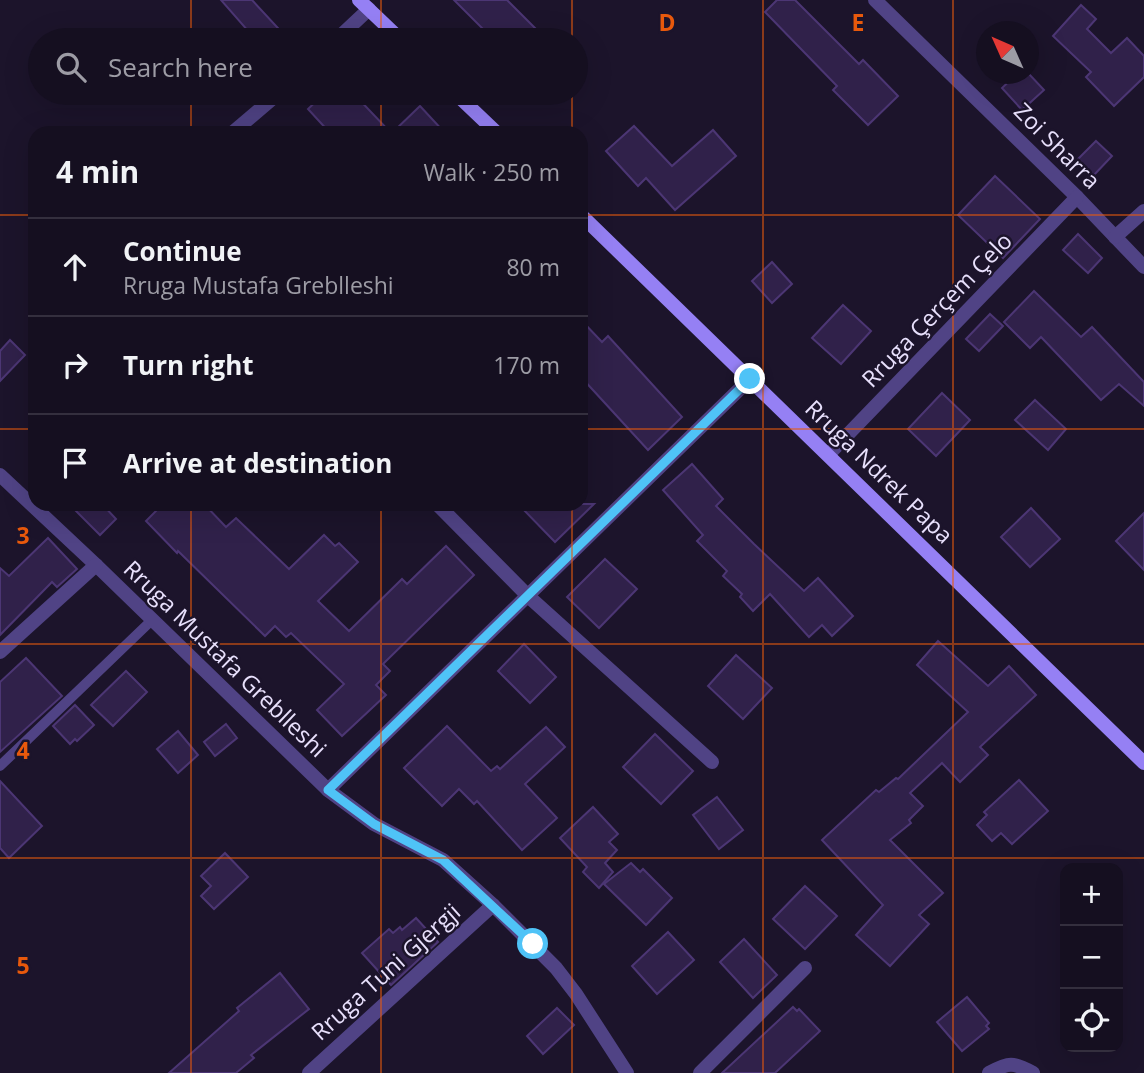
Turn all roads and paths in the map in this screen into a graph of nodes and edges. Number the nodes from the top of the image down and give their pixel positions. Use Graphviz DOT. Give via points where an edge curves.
graph roads {
  1 [pos="875,0"];
  2 [pos="364,5"];
  3 [pos="346,28"];
  4 [pos="388,28"];
  5 [pos="265,105"];
  6 [pos="468,105"];
  7 [pos="240,126"];
  8 [pos="490,126"];
  9 [pos="1077,197"];
  10 [pos="1144,211"];
  11 [pos="588,222"];
  12 [pos="1115,237"];
  13 [pos="1144,267"];
  14 [pos="750,379"];
  15 [pos="829,454"];
  16 [pos="0,475"];
  17 [pos="28,501"];
  18 [pos="38,511"];
  19 [pos="444,511"];
  20 [pos="96,565"];
  21 [pos="528,596"];
  22 [pos="152,620"];
  23 [pos="0,652"];
  24 [pos="712,762"];
  25 [pos="1144,763"];
  26 [pos="0,766"];
  27 [pos="328,790"];
  28 [pos="493,905"];
  29 [pos="805,968"];
  30 [pos="309,1073"];
  31 [pos="626,1073"];
  32 [pos="700,1073"];
  33 [pos="989,1073"];
  34 [pos="1033,1073"];
  1 -- 9 [label="street, Zoi Sharra"];
  2 -- 3 [label="street"];
  2 -- 4 [label="street"];
  5 -- 7 [label="street"];
  6 -- 8 [label="street"];
  9 -- 12 [label="street, Zoi Sharra"];
  9 -- 15 [label="street, Rruga Çerçem Çelo"];
  10 -- 12 [label="street"];
  11 -- 14 [label="street, Rruga Ndrek Papa"];
  12 -- 13 [label="street, Zoi Sharra"];
  14 -- 15 [label="street, Rruga Ndrek Papa"];
  14 -- 21 [label="street"];
  15 -- 25 [label="street, Rruga Ndrek Papa"];
  16 -- 17 [label="street, Rruga Mustafa Greblleshi"];
  18 -- 20 [label="street, Rruga Mustafa Greblleshi"];
  19 -- 21 [label="street"];
  20 -- 22 [label="street, Rruga Mustafa Greblleshi"];
  20 -- 23 [label="street"];
  21 -- 24 [label="street"];
  21 -- 27 [label="street"];
  22 -- 26 [label="lane"];
  22 -- 27 [label="street, Rruga Mustafa Greblleshi"];
  27 -- 28 [label="street, Rruga Mustafa Greblleshi" via="374,824 443,860"];
  28 -- 30 [label="street, Rruga Tuni Gjergji"];
  28 -- 31 [label="street, Rruga Mustafa Greblleshi" via="556,968"];
  29 -- 32 [label="street"];
  33 -- 34 [label="street" via="1015,1064"];
}
